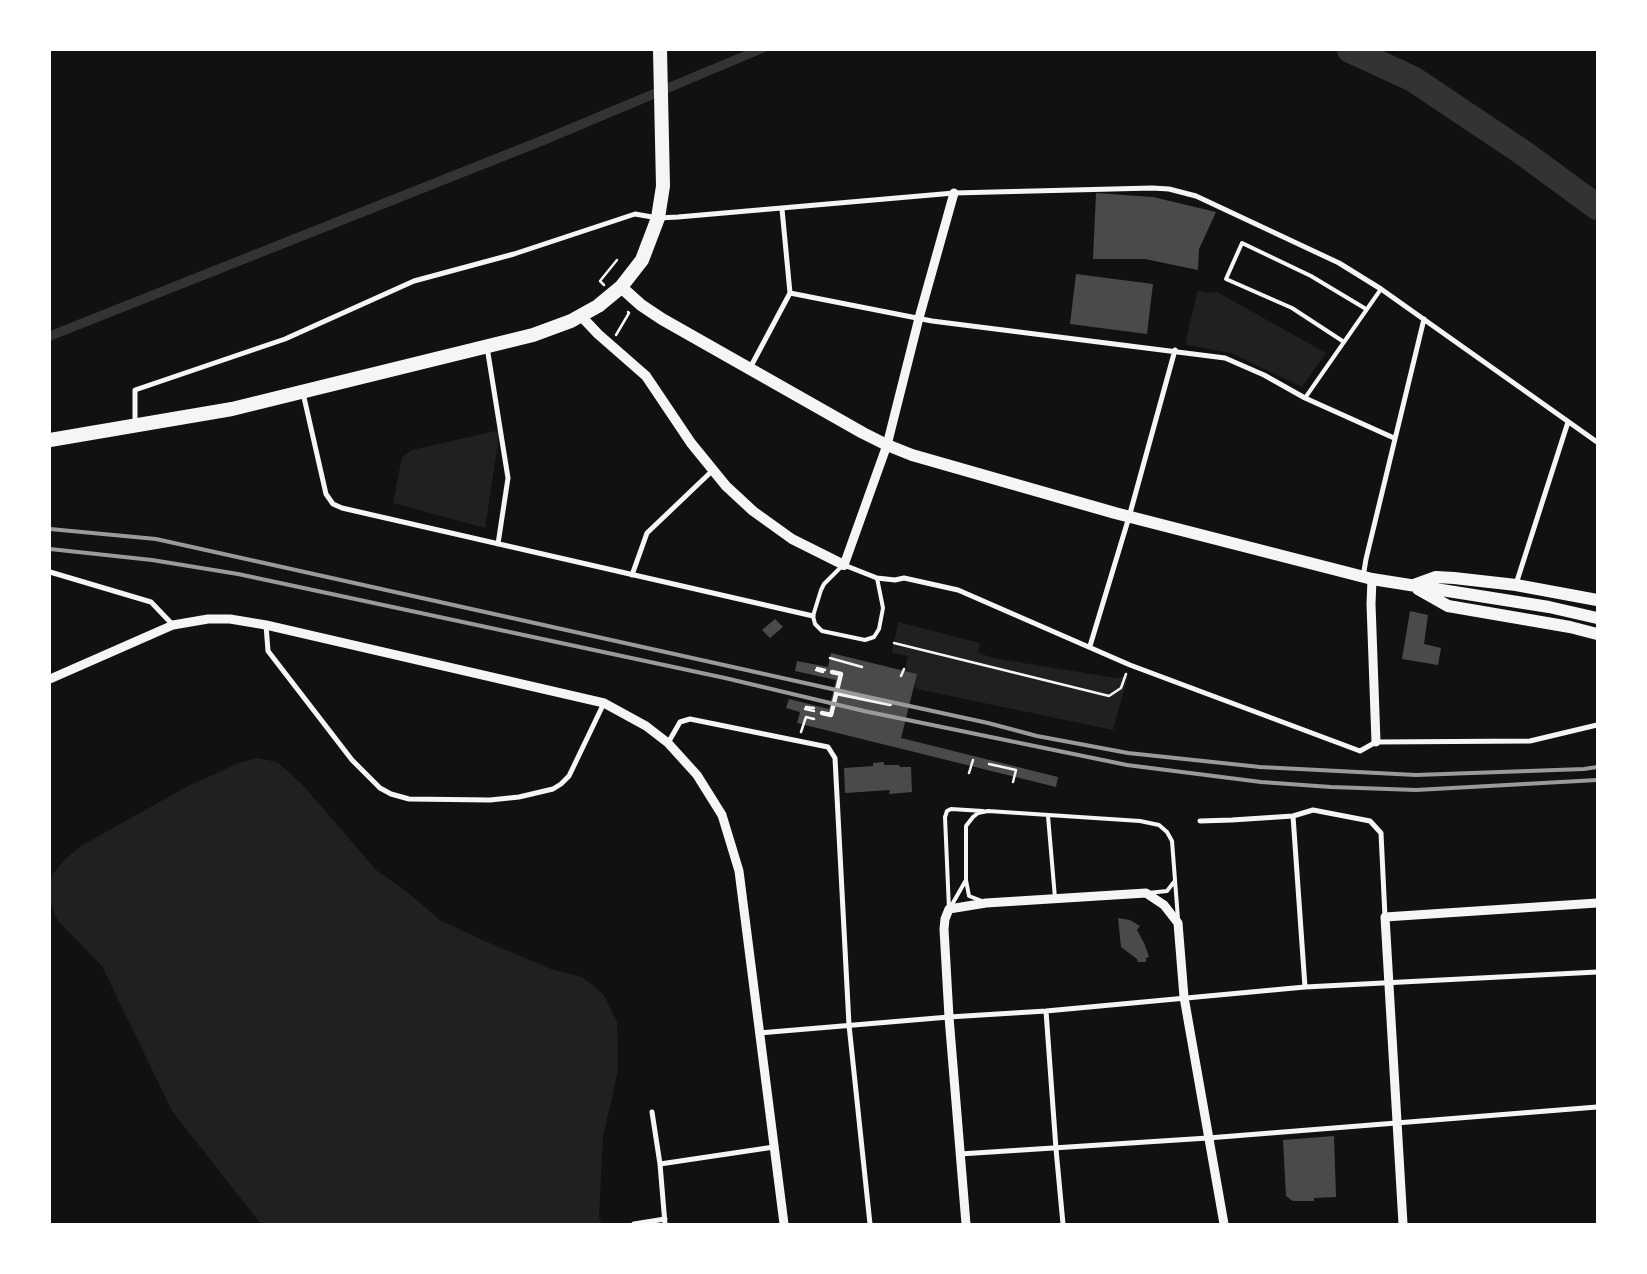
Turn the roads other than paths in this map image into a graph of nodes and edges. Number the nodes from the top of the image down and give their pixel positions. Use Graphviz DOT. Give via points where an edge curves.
graph roads {
  1 [pos="660,50"];
  2 [pos="954,194"];
  3 [pos="782,209"];
  4 [pos="658,218"];
  5 [pos="621,287"];
  6 [pos="1381,289"];
  7 [pos="790,294"];
  8 [pos="1366,309"];
  9 [pos="581,316"];
  10 [pos="919,318"];
  11 [pos="1424,319"];
  12 [pos="1344,342"];
  13 [pos="487,346"];
  14 [pos="1175,350"];
  15 [pos="749,369"];
  16 [pos="303,392"];
  17 [pos="1305,398"];
  18 [pos="1568,422"];
  19 [pos="135,426"];
  20 [pos="1394,438"];
  21 [pos="50,440"];
  22 [pos="1597,442"];
  23 [pos="886,445"];
  24 [pos="712,471"];
  25 [pos="1129,517"];
  26 [pos="498,544"];
  27 [pos="844,565"];
  28 [pos="50,572"];
  29 [pos="632,575"];
  30 [pos="877,578"];
  31 [pos="1368,578"];
  32 [pos="1516,585"];
  33 [pos="1412,586"];
  34 [pos="1597,600"];
  35 [pos="813,616"];
  36 [pos="1597,618"];
  37 [pos="173,625"];
  38 [pos="266,625"];
  39 [pos="1597,634"];
  40 [pos="1090,646"];
  41 [pos="832,673"];
  42 [pos="50,679"];
  43 [pos="836,693"];
  44 [pos="604,703"];
  45 [pos="890,704"];
  46 [pos="822,712"];
  47 [pos="1597,725"];
  48 [pos="1376,742"];
  49 [pos="668,743"];
  50 [pos="988,812"];
  51 [pos="1048,816"];
  52 [pos="1293,816"];
  53 [pos="1200,820"];
  54 [pos="966,880"];
  55 [pos="1174,882"];
  56 [pos="1146,893"];
  57 [pos="1055,898"];
  58 [pos="986,903"];
  59 [pos="1597,903"];
  60 [pos="949,909"];
  61 [pos="1385,917"];
  62 [pos="1178,923"];
  63 [pos="1597,972"];
  64 [pos="1389,982"];
  65 [pos="1304,987"];
  66 [pos="1184,997"];
  67 [pos="1046,1011"];
  68 [pos="949,1017"];
  69 [pos="849,1025"];
  70 [pos="759,1033"];
  71 [pos="1597,1107"];
  72 [pos="652,1112"];
  73 [pos="1397,1122"];
  74 [pos="1208,1138"];
  75 [pos="774,1147"];
  76 [pos="1056,1149"];
  77 [pos="960,1154"];
  78 [pos="660,1164"];
  79 [pos="665,1222"];
  80 [pos="634,1224"];
  81 [pos="784,1224"];
  82 [pos="870,1224"];
  83 [pos="966,1224"];
  84 [pos="1063,1224"];
  85 [pos="1224,1224"];
  86 [pos="1403,1224"];
  1 -- 4 [label="highway" via="663,186"];
  2 -- 3 [label="street"];
  2 -- 6 [label="street" via="1152,188 1187,194 1339,264"];
  2 -- 10 [label="street"];
  3 -- 4 [label="street"];
  3 -- 7 [label="street"];
  4 -- 5 [label="highway" via="642,260"];
  4 -- 19 [label="street" via="636,214 514,254 414,281 285,339 135,390"];
  5 -- 9 [label="highway"];
  5 -- 15 [label="main road" via="662,319"];
  6 -- 8 [label="lane"];
  6 -- 11 [label="street"];
  7 -- 10 [label="street"];
  7 -- 15 [label="street"];
  8 -- 12 [label="lane"];
  8 -- 12 [label="lane" via="1311,276 1242,244 1226,279 1292,308"];
  9 -- 13 [label="highway" via="548,331"];
  9 -- 24 [label="main road" via="646,376"];
  10 -- 14 [label="street"];
  10 -- 23 [label="street"];
  11 -- 18 [label="street"];
  11 -- 20 [label="street"];
  12 -- 17 [label="lane"];
  13 -- 16 [label="highway"];
  13 -- 26 [label="street" via="508,478"];
  14 -- 17 [label="street" via="1225,358"];
  14 -- 25 [label="street"];
  15 -- 23 [label="main road"];
  16 -- 19 [label="highway" via="232,409"];
  16 -- 26 [label="street" via="326,494 333,504"];
  17 -- 20 [label="street"];
  18 -- 22 [label="street"];
  18 -- 32 [label="street"];
  19 -- 21 [label="highway"];
  20 -- 31 [label="street" via="1366,559"];
  23 -- 25 [label="main road"];
  23 -- 27 [label="street"];
  24 -- 27 [label="main road" via="754,511 792,539"];
  24 -- 29 [label="street" via="647,533"];
  25 -- 31 [label="main road"];
  25 -- 40 [label="street"];
  26 -- 29 [label="street"];
  27 -- 30 [label="street"];
  27 -- 35 [label="lane" via="824,584"];
  28 -- 37 [label="street" via="151,602"];
  29 -- 35 [label="street"];
  30 -- 35 [label="lane" via="883,608 879,629 874,636 865,640 822,631 814,624"];
  30 -- 40 [label="street" via="904,578 958,590"];
  31 -- 33 [label="main road"];
  31 -- 48 [label="street"];
  32 -- 33 [label="main road" via="1436,577"];
  32 -- 34 [label="main road"];
  33 -- 36 [label="main road"];
  33 -- 39 [label="main road" via="1448,606"];
  37 -- 38 [label="street" via="222,619"];
  37 -- 42 [label="street"];
  38 -- 44 [label="street"];
  38 -- 44 [label="street" via="268,651 352,760 380,788 408,799 490,800 553,789 569,776"];
  40 -- 48 [label="street" via="1130,665 1350,749 1360,751"];
  41 -- 43 [label="street" via="842,674"];
  43 -- 45 [label="street"];
  43 -- 46 [label="street" via="832,713"];
  44 -- 49 [label="street" via="646,726"];
  47 -- 48 [label="street" via="1530,741"];
  49 -- 69 [label="street" via="680,722 690,719 828,747 835,758"];
  49 -- 70 [label="street" via="697,775 722,815 739,871"];
  50 -- 51 [label="lane"];
  50 -- 54 [label="lane" via="973,817 966,826"];
  50 -- 60 [label="lane" via="947,811"];
  51 -- 55 [label="lane" via="1159,825 1172,841"];
  51 -- 57 [label="lane"];
  52 -- 53 [label="street"];
  52 -- 61 [label="street" via="1313,810 1370,821 1381,833"];
  52 -- 65 [label="street"];
  54 -- 58 [label="lane" via="968,896"];
  54 -- 60 [label="lane"];
  55 -- 56 [label="lane" via="1167,891"];
  55 -- 62 [label="lane"];
  56 -- 57 [label="street"];
  56 -- 62 [label="street" via="1164,906"];
  57 -- 58 [label="street"];
  58 -- 60 [label="street"];
  59 -- 61 [label="street"];
  60 -- 68 [label="street" via="944,929"];
  61 -- 64 [label="street"];
  62 -- 66 [label="street"];
  63 -- 64 [label="street"];
  64 -- 65 [label="street"];
  64 -- 73 [label="street"];
  65 -- 66 [label="street"];
  66 -- 67 [label="street"];
  66 -- 74 [label="street"];
  67 -- 68 [label="street"];
  67 -- 76 [label="street"];
  68 -- 69 [label="street"];
  68 -- 77 [label="street"];
  69 -- 70 [label="street"];
  69 -- 82 [label="street"];
  70 -- 75 [label="street"];
  71 -- 73 [label="street"];
  72 -- 78 [label="street"];
  73 -- 74 [label="street"];
  73 -- 86 [label="street"];
  74 -- 76 [label="street"];
  74 -- 85 [label="street"];
  75 -- 78 [label="street"];
  75 -- 81 [label="street"];
  76 -- 77 [label="street"];
  76 -- 84 [label="street"];
  77 -- 83 [label="street"];
  78 -- 79 [label="street"];
  79 -- 80 [label="street"];
}
